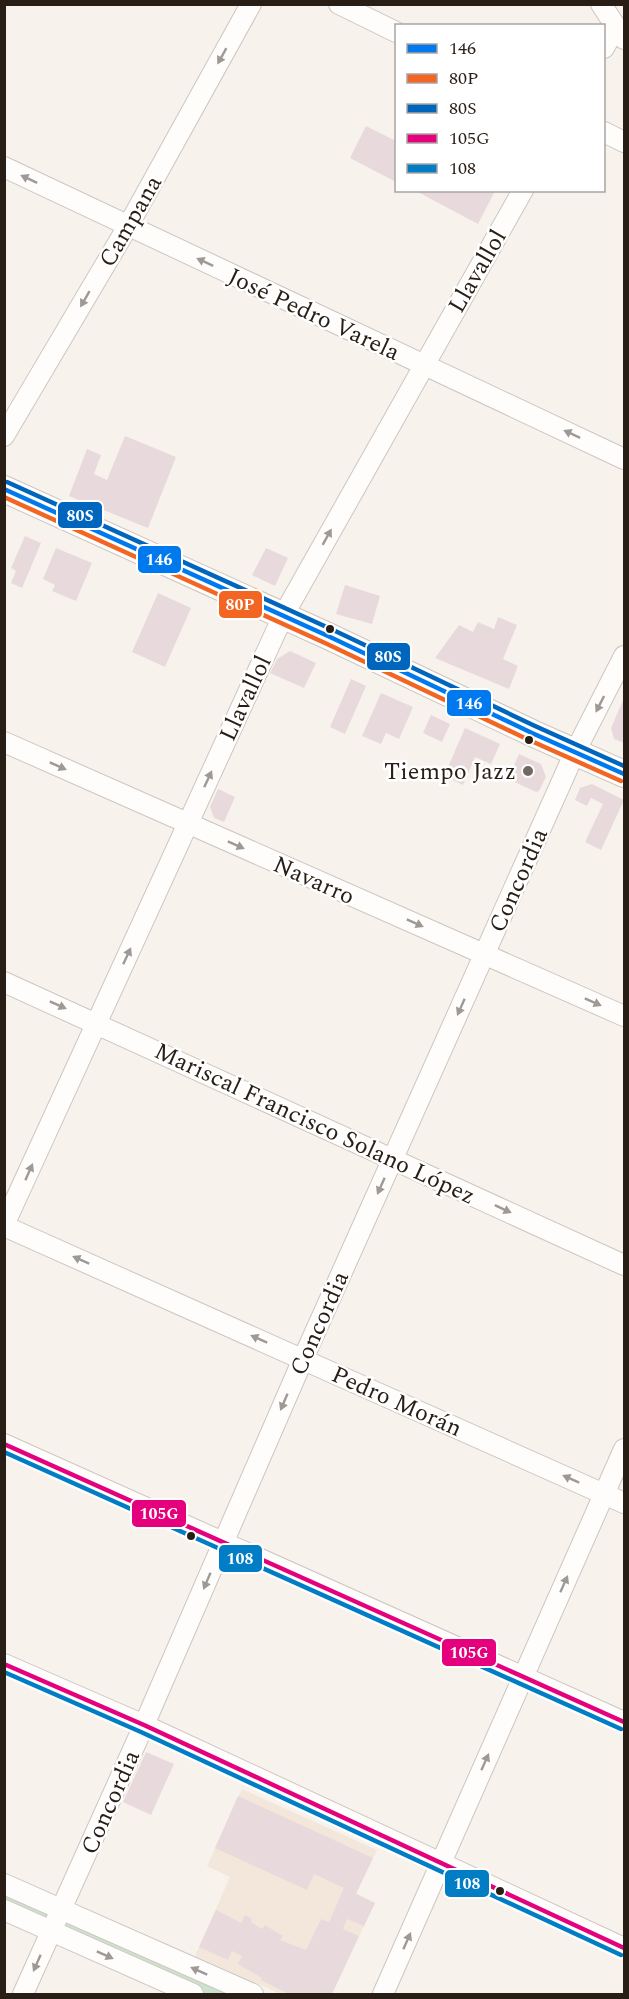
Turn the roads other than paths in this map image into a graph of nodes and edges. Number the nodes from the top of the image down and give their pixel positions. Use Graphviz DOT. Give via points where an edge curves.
graph roads {
  1 [pos="251,4"];
  2 [pos="339,4"];
  3 [pos="601,4"];
  4 [pos="395,32"];
  5 [pos="620,33"];
  6 [pos="605,46"];
  7 [pos="605,133"];
  8 [pos="624,142"];
  9 [pos="4,167"];
  10 [pos="522,192"];
  11 [pos="128,226"];
  12 [pos="423,365"];
  13 [pos="4,436"];
  14 [pos="624,459"];
  15 [pos="4,489"];
  16 [pos="283,616"];
  17 [pos="624,656"];
  18 [pos="4,742"];
  19 [pos="575,752"];
  20 [pos="624,774"];
  21 [pos="188,824"];
  22 [pos="484,954"];
  23 [pos="4,982"];
  24 [pos="624,1016"];
  25 [pos="97,1022"];
  26 [pos="394,1159"];
  27 [pos="4,1226"];
  28 [pos="624,1265"];
  29 [pos="303,1359"];
  30 [pos="4,1444"];
  31 [pos="624,1449"];
  32 [pos="604,1494"];
  33 [pos="624,1503"];
  34 [pos="223,1543"];
  35 [pos="4,1664"];
  36 [pos="523,1675"];
  37 [pos="624,1722"];
  38 [pos="144,1725"];
  39 [pos="440,1864"];
  40 [pos="4,1884"];
  41 [pos="4,1910"];
  42 [pos="62,1910"];
  43 [pos="51,1931"];
  44 [pos="624,1948"];
  45 [pos="23,1995"];
  46 [pos="193,1995"];
  47 [pos="253,1995"];
  48 [pos="383,1995"];
  1 -- 11 [label="street, Campana, one-way"];
  2 -- 4 [label="street"];
  3 -- 5 [label="street"];
  5 -- 6 [label="street"];
  7 -- 8 [label="street"];
  11 -- 9 [label="street, José Pedro Varela, one-way"];
  10 -- 12 [label="street, Llavallol"];
  12 -- 11 [label="street, José Pedro Varela, one-way"];
  11 -- 13 [label="street, Campana, one-way"];
  14 -- 12 [label="street, José Pedro Varela, one-way"];
  16 -- 12 [label="street, Llavallol, one-way"];
  15 -- 16 [label="main road"];
  16 -- 19 [label="main road"];
  21 -- 16 [label="street, Llavallol, one-way"];
  17 -- 19 [label="street, Concordia, one-way"];
  18 -- 21 [label="street, Navarro, one-way"];
  19 -- 20 [label="main road"];
  19 -- 22 [label="street, Concordia"];
  21 -- 22 [label="street, Navarro, one-way"];
  25 -- 21 [label="street, Llavallol, one-way"];
  22 -- 24 [label="street, Navarro, one-way"];
  22 -- 26 [label="street, Concordia, one-way"];
  23 -- 25 [label="street, Mariscal Francisco Solano López, one-way"];
  25 -- 26 [label="street, Mariscal Francisco Solano López"];
  27 -- 25 [label="street, Llavallol, one-way"];
  26 -- 28 [label="street, Mariscal Francisco Solano López, one-way"];
  26 -- 29 [label="street, Concordia, one-way"];
  29 -- 27 [label="street, Pedro Morán, one-way"];
  32 -- 29 [label="street, Pedro Morán, one-way"];
  29 -- 34 [label="street, Concordia, one-way"];
  30 -- 34 [label="street"];
  31 -- 32 [label="street"];
  32 -- 33 [label="street, Pedro Morán"];
  36 -- 32 [label="street, one-way"];
  34 -- 36 [label="street"];
  34 -- 38 [label="street, Concordia, one-way"];
  35 -- 38 [label="street"];
  36 -- 37 [label="street"];
  39 -- 36 [label="street, one-way"];
  38 -- 39 [label="street"];
  38 -- 42 [label="street, Concordia"];
  39 -- 44 [label="street"];
  48 -- 39 [label="street, one-way"];
  40 -- 42 [label="street"];
  41 -- 43 [label="street"];
  42 -- 43 [label="street, Concordia"];
  47 -- 42 [label="street, one-way"];
  43 -- 45 [label="street, Concordia, one-way"];
  43 -- 46 [label="street, one-way"];
}
